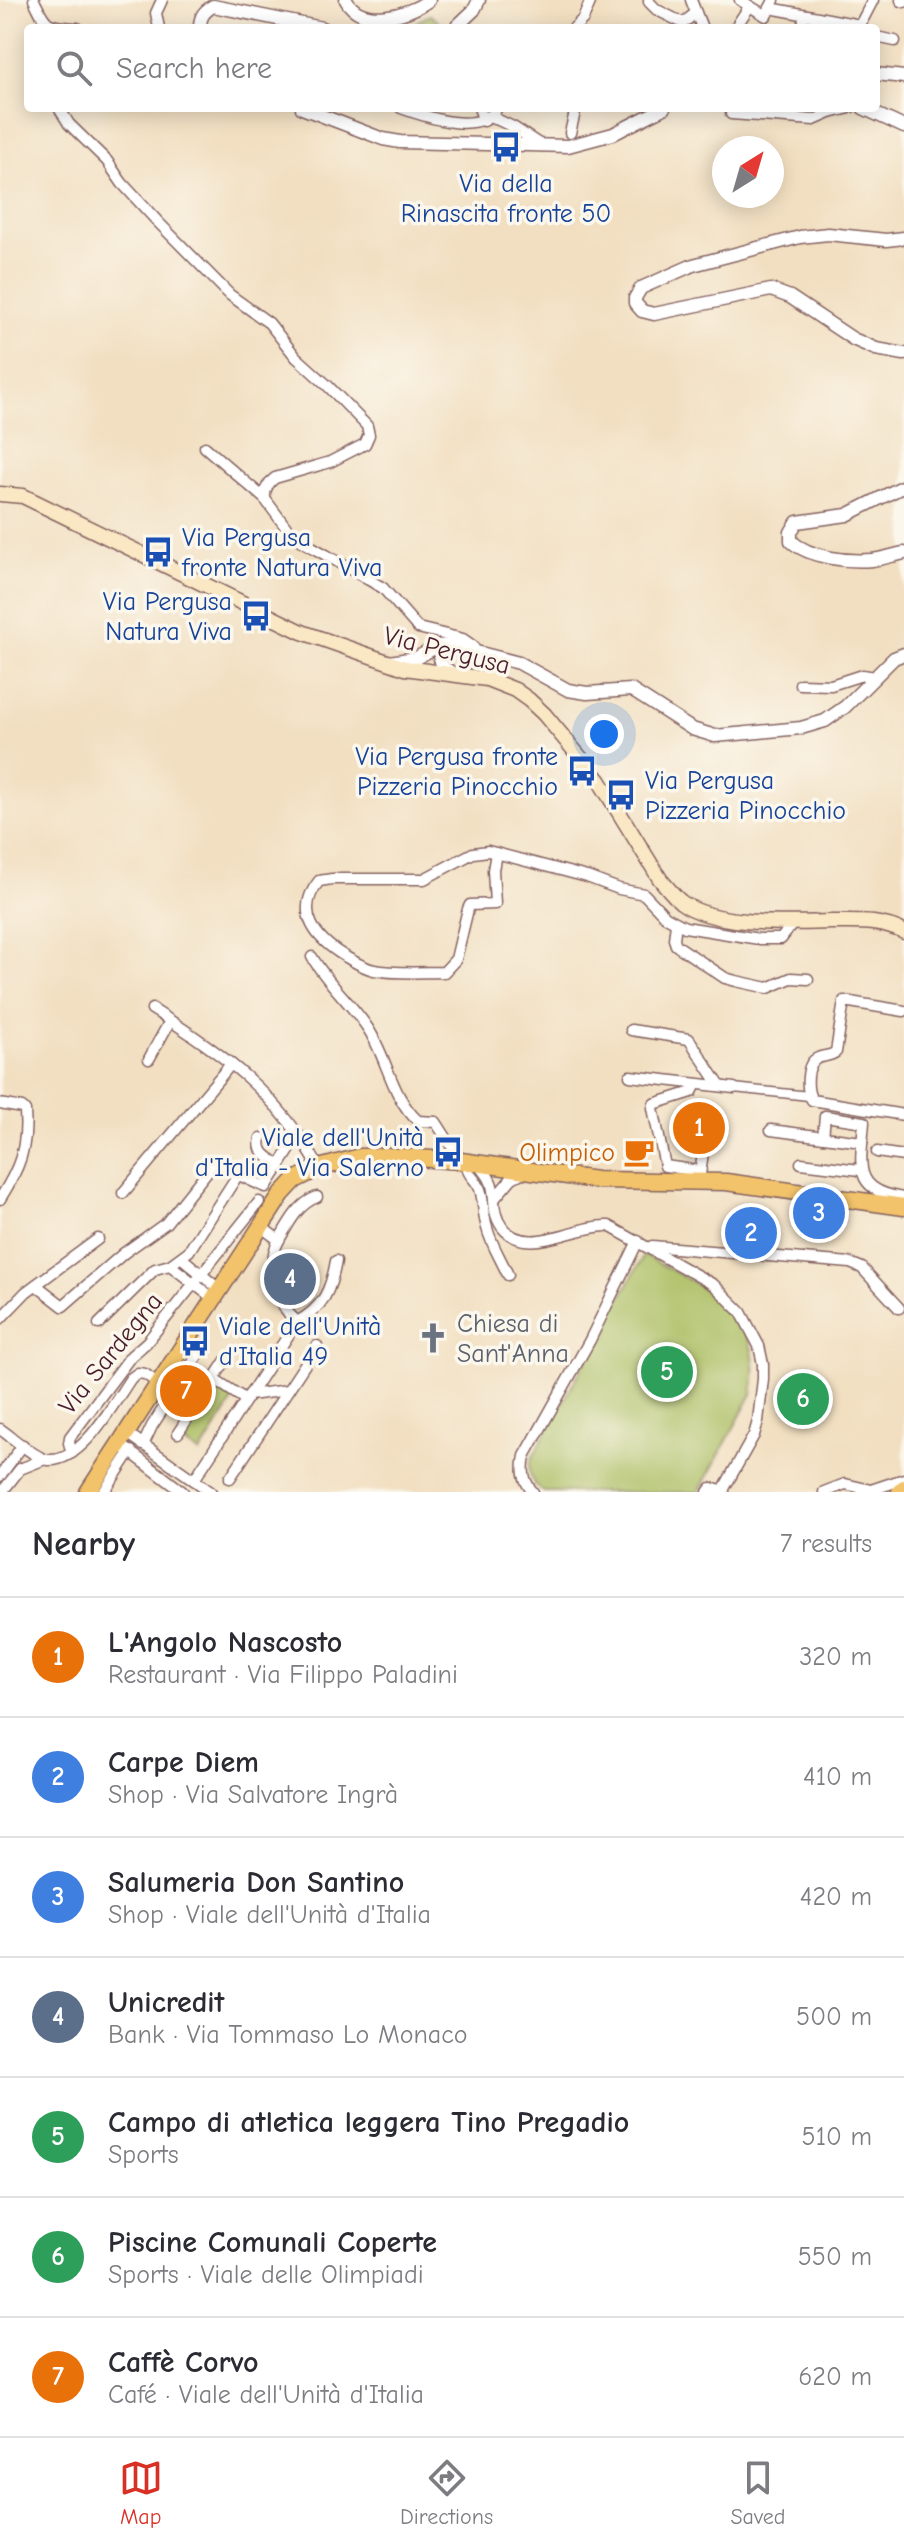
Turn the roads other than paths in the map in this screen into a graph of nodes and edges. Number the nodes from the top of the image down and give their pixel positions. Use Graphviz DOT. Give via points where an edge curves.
graph roads {
  1 [pos="34,0"];
  2 [pos="162,0"];
  3 [pos="346,0"];
  4 [pos="429,0"];
  5 [pos="479,0"];
  6 [pos="591,0"];
  7 [pos="649,0"];
  8 [pos="691,0"];
  9 [pos="873,0"];
  10 [pos="744,4"];
  11 [pos="772,4"];
  12 [pos="696,13"];
  13 [pos="804,16"];
  14 [pos="42,24"];
  15 [pos="158,24"];
  16 [pos="200,24"];
  17 [pos="302,24"];
  18 [pos="459,24"];
  19 [pos="578,24"];
  20 [pos="700,24"];
  21 [pos="736,24"];
  22 [pos="802,24"];
  23 [pos="854,24"];
  24 [pos="867,24"];
  25 [pos="880,38"];
  26 [pos="895,41"];
  27 [pos="880,74"];
  28 [pos="904,77"];
  29 [pos="62,112"];
  30 [pos="312,112"];
  31 [pos="416,112"];
  32 [pos="575,112"];
  33 [pos="656,112"];
  34 [pos="834,112"];
  35 [pos="873,112"];
  36 [pos="731,114"];
  37 [pos="491,115"];
  38 [pos="904,127"];
  39 [pos="570,133"];
  40 [pos="542,146"];
  41 [pos="904,238"];
  42 [pos="904,354"];
  43 [pos="205,447"];
  44 [pos="904,486"];
  45 [pos="0,494"];
  46 [pos="265,499"];
  47 [pos="904,553"];
  48 [pos="457,648"];
  49 [pos="426,652"];
  50 [pos="443,652"];
  51 [pos="475,652"];
  52 [pos="904,654"];
  53 [pos="388,662"];
  54 [pos="423,671"];
  55 [pos="456,675"];
  56 [pos="875,677"];
  57 [pos="800,684"];
  58 [pos="496,853"];
  59 [pos="676,923"];
  60 [pos="793,923"];
  61 [pos="904,932"];
  62 [pos="312,957"];
  63 [pos="808,979"];
  64 [pos="152,1009"];
  65 [pos="904,1011"];
  66 [pos="170,1021"];
  67 [pos="631,1030"];
  68 [pos="149,1059"];
  69 [pos="231,1064"];
  70 [pos="630,1076"];
  71 [pos="696,1084"];
  72 [pos="720,1086"];
  73 [pos="734,1088"];
  74 [pos="809,1096"];
  75 [pos="0,1104"];
  76 [pos="904,1115"];
  77 [pos="706,1129"];
  78 [pos="771,1130"];
  79 [pos="823,1137"];
  80 [pos="261,1138"];
  81 [pos="302,1139"];
  82 [pos="862,1142"];
  83 [pos="877,1152"];
  84 [pos="904,1156"];
  85 [pos="468,1162"];
  86 [pos="801,1163"];
  87 [pos="280,1165"];
  88 [pos="319,1168"];
  89 [pos="860,1170"];
  90 [pos="500,1175"];
  91 [pos="237,1176"];
  92 [pos="700,1176"];
  93 [pos="123,1193"];
  94 [pos="317,1197"];
  95 [pos="904,1198"];
  96 [pos="0,1199"];
  97 [pos="259,1202"];
  98 [pos="904,1207"];
  99 [pos="260,1226"];
  100 [pos="98,1239"];
  101 [pos="279,1240"];
  102 [pos="642,1243"];
  103 [pos="182,1258"];
  104 [pos="336,1261"];
  105 [pos="170,1265"];
  106 [pos="508,1275"];
  107 [pos="198,1279"];
  108 [pos="36,1285"];
  109 [pos="217,1294"];
  110 [pos="899,1308"];
  111 [pos="0,1319"];
  112 [pos="297,1322"];
  113 [pos="99,1324"];
  114 [pos="317,1346"];
  115 [pos="201,1350"];
  116 [pos="226,1360"];
  117 [pos="214,1379"];
  118 [pos="166,1389"];
  119 [pos="288,1390"];
  120 [pos="247,1398"];
  121 [pos="0,1429"];
  122 [pos="178,1433"];
  123 [pos="23,1445"];
  124 [pos="129,1446"];
  125 [pos="145,1446"];
  126 [pos="72,1453"];
  127 [pos="45,1459"];
  128 [pos="0,1476"];
  129 [pos="230,1478"];
  130 [pos="904,1479"];
  131 [pos="194,1480"];
  132 [pos="869,1491"];
  133 [pos="2,1492"];
  134 [pos="88,1492"];
  135 [pos="104,1492"];
  136 [pos="183,1492"];
  137 [pos="211,1492"];
  138 [pos="533,1492"];
  139 [pos="708,1492"];
  140 [pos="723,1492"];
  141 [pos="824,1492"];
  1 -- 14 [label="street"];
  2 -- 15 [label="street"];
  3 -- 4 [label="street" via="375,17 390,17"];
  5 -- 18 [label="street"];
  6 -- 19 [label="street"];
  7 -- 12 [label="street" via="683,23"];
  8 -- 12 [label="street"];
  9 -- 24 [label="street"];
  10 -- 11 [label="street" via="766,16"];
  10 -- 21 [label="street"];
  11 -- 13 [label="street"];
  12 -- 20 [label="street"];
  13 -- 22 [label="street"];
  13 -- 23 [label="street"];
  16 -- 17 [label="street" via="213,6"];
  25 -- 26 [label="street"];
  27 -- 28 [label="street"];
  29 -- 46 [label="street" via="157,221 230,295 269,323 367,426 365,444 330,462 275,478"];
  30 -- 40 [label="street" via="400,142"];
  31 -- 37 [label="street" via="469,123"];
  32 -- 39 [label="street"];
  33 -- 40 [label="street" via="613,134 568,146"];
  34 -- 36 [label="street" via="814,120"];
  35 -- 38 [label="street"];
  37 -- 40 [label="street"];
  41 -- 42 [label="street" via="800,237 693,265 641,288 635,303 654,314 756,292 780,292 853,339"];
  43 -- 46 [label="street"];
  44 -- 47 [label="street" via="847,515 797,522 791,541 833,558 875,560"];
  45 -- 53 [label="main road, Via Pergusa" via="23,496 302,632"];
  46 -- 51 [label="street" via="288,530 383,588 418,628 463,639"];
  48 -- 49 [label="street" via="438,646"];
  48 -- 50 [label="street"];
  48 -- 51 [label="street"];
  49 -- 53 [label="street"];
  49 -- 54 [label="street"];
  50 -- 54 [label="street"];
  50 -- 55 [label="street" via="443,667"];
  51 -- 56 [label="street" via="519,663 568,690 631,690 692,729 715,736 825,721"];
  52 -- 56 [label="street"];
  53 -- 54 [label="main road, Via Pergusa"];
  54 -- 55 [label="main road, Via Pergusa"];
  55 -- 60 [label="main road, Via Pergusa" via="500,683 544,714 599,780 660,879 683,903 707,915"];
  56 -- 57 [label="street"];
  58 -- 58 [label="street" via="473,853 424,879 319,881 308,901 312,925 337,952 365,968 444,972 456,959 470,905 495,904"];
  58 -- 59 [label="street" via="644,894"];
  59 -- 60 [label="street" via="781,939"];
  59 -- 63 [label="street" via="676,945 725,978 768,988 791,978"];
  60 -- 61 [label="main road, Via Pergusa" via="865,921"];
  62 -- 85 [label="street" via="368,1029 405,1108 418,1121 436,1122"];
  64 -- 66 [label="street"];
  65 -- 74 [label="street" via="844,1001 836,1052 811,1062"];
  66 -- 68 [label="street"];
  66 -- 69 [label="street"];
  67 -- 72 [label="street" via="689,1039"];
  69 -- 81 [label="street" via="271,1100"];
  69 -- 93 [label="street"];
  70 -- 71 [label="street"];
  71 -- 72 [label="street"];
  71 -- 92 [label="street" via="692,1092 653,1108 665,1166"];
  72 -- 73 [label="street"];
  73 -- 74 [label="street"];
  74 -- 76 [label="street"];
  75 -- 96 [label="street" via="25,1111 26,1130 21,1162"];
  77 -- 92 [label="street"];
  78 -- 79 [label="street"];
  79 -- 82 [label="street"];
  79 -- 82 [label="street" via="825,1116 864,1122"];
  80 -- 87 [label="street" via="261,1150"];
  81 -- 87 [label="street"];
  81 -- 88 [label="street"];
  82 -- 89 [label="street"];
  83 -- 84 [label="street"];
  85 -- 88 [label="main road" via="374,1156"];
  85 -- 90 [label="main road"];
  85 -- 106 [label="street" via="486,1226"];
  86 -- 89 [label="street"];
  87 -- 91 [label="street" via="266,1187"];
  88 -- 99 [label="main road" via="289,1185"];
  89 -- 95 [label="street" via="869,1185"];
  90 -- 92 [label="main road" via="525,1171 596,1180"];
  90 -- 102 [label="street" via="495,1209 501,1225 519,1239 535,1242 600,1225"];
  91 -- 103 [label="street"];
  91 -- 108 [label="street" via="226,1168 210,1168 166,1223 63,1306"];
  92 -- 98 [label="main road"];
  94 -- 101 [label="street" via="297,1211"];
  97 -- 107 [label="street, Via Sardegna"];
  99 -- 101 [label="street"];
  99 -- 109 [label="main road"];
  100 -- 108 [label="street"];
  101 -- 112 [label="street" via="272,1262 281,1305"];
  102 -- 110 [label="street" via="850,1263 862,1268"];
  102 -- 138 [label="street" via="525,1456 525,1479"];
  102 -- 140 [label="street" via="728,1297 759,1346 763,1364 758,1421"];
  103 -- 105 [label="street"];
  103 -- 107 [label="street"];
  104 -- 112 [label="street" via="319,1307"];
  105 -- 107 [label="street"];
  105 -- 113 [label="street" via="155,1269"];
  107 -- 109 [label="street"];
  107 -- 126 [label="street, Via Sardegna" via="70,1437"];
  108 -- 111 [label="street"];
  109 -- 118 [label="main road"];
  112 -- 120 [label="street"];
  114 -- 119 [label="street"];
  115 -- 118 [label="street"];
  116 -- 117 [label="street"];
  117 -- 120 [label="street"];
  117 -- 122 [label="street"];
  118 -- 124 [label="main road"];
  118 -- 125 [label="street"];
  118 -- 126 [label="street, Via Sardegna" via="141,1372 134,1375"];
  119 -- 120 [label="street"];
  119 -- 129 [label="street"];
  120 -- 131 [label="street"];
  121 -- 123 [label="street"];
  123 -- 127 [label="street"];
  123 -- 128 [label="street"];
  124 -- 125 [label="street"];
  124 -- 125 [label="street"];
  124 -- 134 [label="main road"];
  124 -- 135 [label="street"];
  124 -- 136 [label="street"];
  125 -- 131 [label="street"];
  126 -- 127 [label="street, Via Sardegna"];
  127 -- 133 [label="street, Via Sardegna" via="20,1469"];
  130 -- 132 [label="street"];
  131 -- 137 [label="street"];
  132 -- 141 [label="street" via="845,1484"];
  139 -- 140 [label="street"];
}
